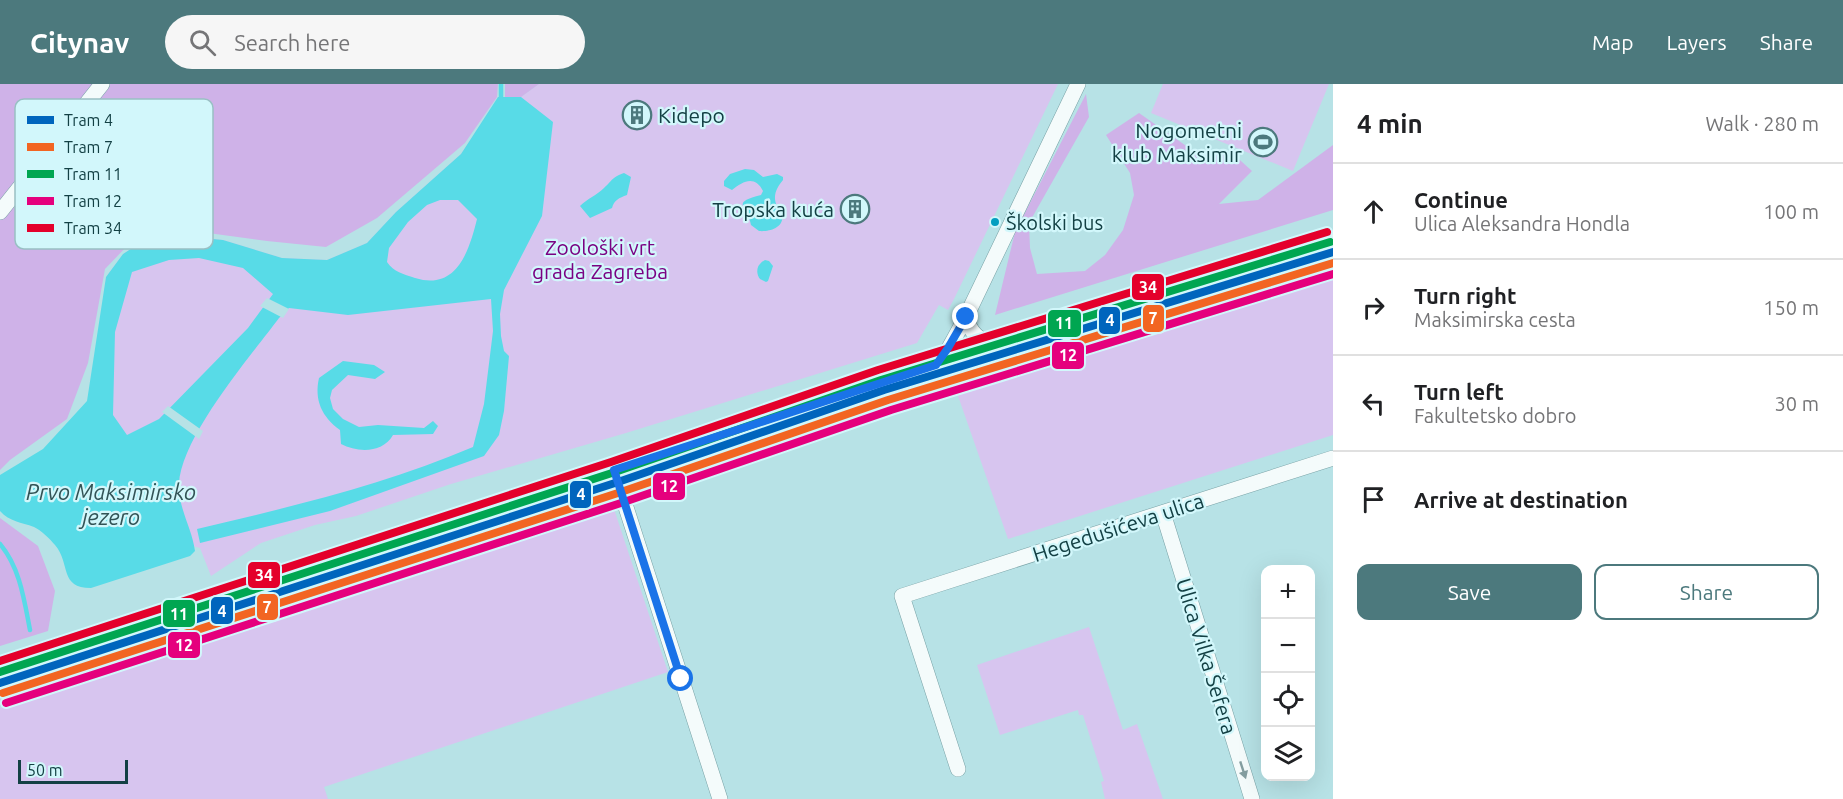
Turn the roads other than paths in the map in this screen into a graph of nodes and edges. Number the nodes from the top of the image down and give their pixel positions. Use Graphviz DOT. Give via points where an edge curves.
graph roads {
  1 [pos="102,84"];
  2 [pos="1078,84"];
  3 [pos="90,99"];
  4 [pos="15,193"];
  5 [pos="0,212"];
  6 [pos="1333,241"];
  7 [pos="966,317"];
  8 [pos="994,345"];
  9 [pos="936,365"];
  10 [pos="1333,458"];
  11 [pos="614,470"];
  12 [pos="1163,513"];
  13 [pos="0,670"];
  14 [pos="958,769"];
  15 [pos="720,799"];
  16 [pos="1252,799"];
  1 -- 3 [label="street"];
  2 -- 7 [label="street"];
  4 -- 5 [label="street"];
  6 -- 8 [label="main road"];
  7 -- 8 [label="street" via="979,339"];
  7 -- 9 [label="street"];
  8 -- 9 [label="main road"];
  9 -- 11 [label="main road"];
  10 -- 12 [label="street, Hegedušićeva ulica"];
  11 -- 13 [label="main road"];
  11 -- 15 [label="street"];
  12 -- 14 [label="street, Hegedušićeva ulica" via="902,596"];
  12 -- 16 [label="street, Ulica Vilka Šefera, one-way"];
}
